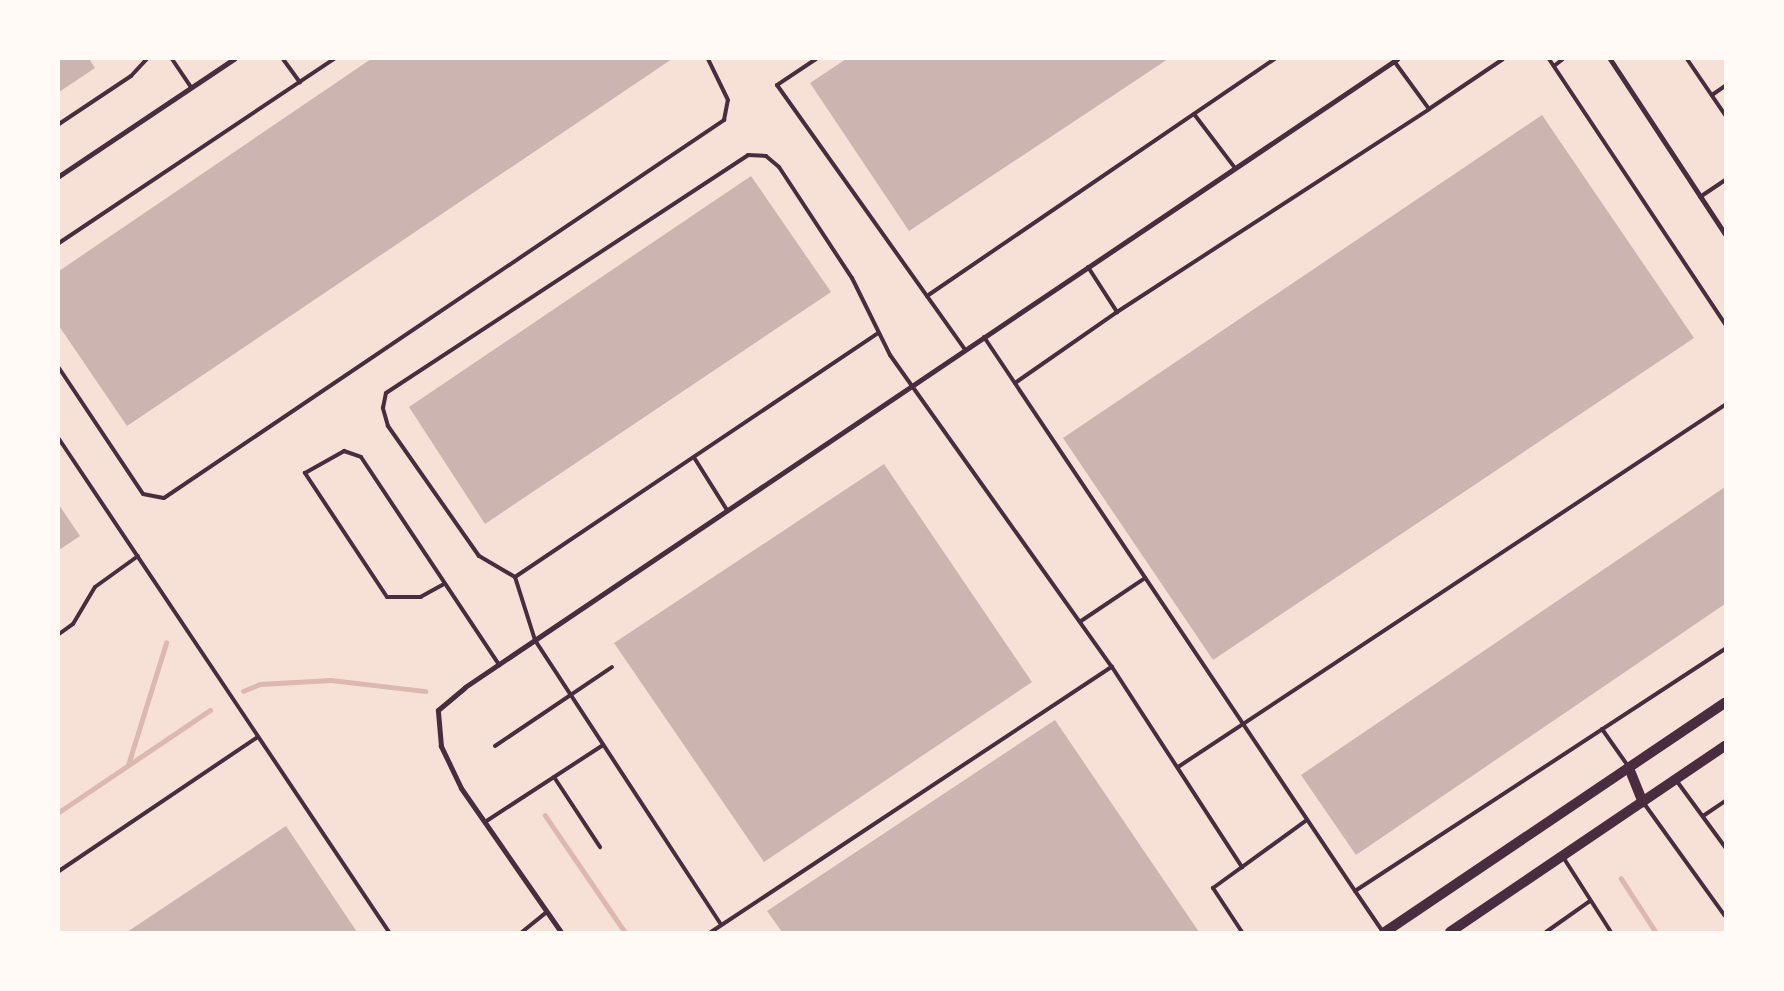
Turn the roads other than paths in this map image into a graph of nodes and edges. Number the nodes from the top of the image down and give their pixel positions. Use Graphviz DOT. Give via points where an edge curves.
graph roads {
  1 [pos="147,59"];
  2 [pos="172,59"];
  3 [pos="234,59"];
  4 [pos="283,59"];
  5 [pos="334,59"];
  6 [pos="708,59"];
  7 [pos="816,59"];
  8 [pos="1275,59"];
  9 [pos="1503,59"];
  10 [pos="1550,59"];
  11 [pos="1564,59"];
  12 [pos="1610,59"];
  13 [pos="1688,59"];
  14 [pos="1395,60"];
  15 [pos="1554,66"];
  16 [pos="300,82"];
  17 [pos="1725,86"];
  18 [pos="191,87"];
  19 [pos="1712,95"];
  20 [pos="1430,109"];
  21 [pos="1194,114"];
  22 [pos="1725,115"];
  23 [pos="59,124"];
  24 [pos="1235,168"];
  25 [pos="59,176"];
  26 [pos="1725,180"];
  27 [pos="1700,197"];
  28 [pos="1725,234"];
  29 [pos="59,243"];
  30 [pos="1088,267"];
  31 [pos="927,296"];
  32 [pos="1117,312"];
  33 [pos="1725,324"];
  34 [pos="877,334"];
  35 [pos="984,337"];
  36 [pos="965,350"];
  37 [pos="59,368"];
  38 [pos="1015,383"];
  39 [pos="914,384"];
  40 [pos="1725,405"];
  41 [pos="59,439"];
  42 [pos="694,459"];
  43 [pos="727,510"];
  44 [pos="138,556"];
  45 [pos="515,577"];
  46 [pos="1145,578"];
  47 [pos="444,584"];
  48 [pos="1081,621"];
  49 [pos="59,634"];
  50 [pos="535,640"];
  51 [pos="1725,649"];
  52 [pos="499,665"];
  53 [pos="1112,666"];
  54 [pos="612,667"];
  55 [pos="571,695"];
  56 [pos="1725,703"];
  57 [pos="1243,724"];
  58 [pos="1602,729"];
  59 [pos="258,737"];
  60 [pos="603,744"];
  61 [pos="495,746"];
  62 [pos="1725,746"];
  63 [pos="1178,767"];
  64 [pos="1629,768"];
  65 [pos="554,777"];
  66 [pos="1676,780"];
  67 [pos="1725,801"];
  68 [pos="1643,802"];
  69 [pos="1703,816"];
  70 [pos="1307,820"];
  71 [pos="485,822"];
  72 [pos="600,847"];
  73 [pos="1725,847"];
  74 [pos="1563,857"];
  75 [pos="1242,867"];
  76 [pos="59,872"];
  77 [pos="1355,891"];
  78 [pos="1590,901"];
  79 [pos="547,912"];
  80 [pos="1725,916"];
  81 [pos="720,923"];
  82 [pos="389,932"];
  83 [pos="522,932"];
  84 [pos="561,932"];
  85 [pos="711,932"];
  86 [pos="1242,932"];
  87 [pos="1384,932"];
  88 [pos="1450,932"];
  89 [pos="1546,932"];
  90 [pos="1611,932"];
  1 -- 23 [label="lane" via="131,76"];
  2 -- 18 [label="lane"];
  3 -- 18 [label="street"];
  4 -- 16 [label="lane"];
  5 -- 16 [label="lane"];
  6 -- 37 [label="lane" via="728,100 724,120 164,498 143,494"];
  7 -- 31 [label="lane" via="777,85"];
  8 -- 21 [label="lane"];
  9 -- 20 [label="lane"];
  10 -- 15 [label="lane"];
  11 -- 15 [label="lane"];
  12 -- 27 [label="street"];
  13 -- 19 [label="lane"];
  14 -- 20 [label="lane"];
  14 -- 24 [label="street"];
  15 -- 33 [label="lane"];
  16 -- 29 [label="lane"];
  17 -- 19 [label="lane"];
  18 -- 25 [label="street"];
  19 -- 22 [label="lane"];
  20 -- 32 [label="lane"];
  21 -- 24 [label="lane"];
  21 -- 31 [label="lane"];
  24 -- 30 [label="street"];
  26 -- 27 [label="lane"];
  27 -- 28 [label="street"];
  30 -- 32 [label="lane"];
  30 -- 35 [label="street"];
  31 -- 36 [label="lane"];
  32 -- 38 [label="lane"];
  34 -- 39 [label="lane"];
  34 -- 42 [label="lane"];
  34 -- 45 [label="lane" via="852,278 779,167 766,156 748,155 386,393 382,408 388,426 479,556"];
  35 -- 36 [label="street"];
  35 -- 38 [label="lane"];
  36 -- 39 [label="street"];
  38 -- 46 [label="lane"];
  39 -- 43 [label="street"];
  39 -- 48 [label="lane"];
  40 -- 57 [label="lane"];
  41 -- 44 [label="lane"];
  42 -- 43 [label="lane"];
  42 -- 45 [label="lane"];
  43 -- 50 [label="street"];
  44 -- 49 [label="lane" via="95,587 73,624"];
  44 -- 59 [label="lane"];
  45 -- 50 [label="lane"];
  46 -- 48 [label="lane"];
  46 -- 57 [label="lane"];
  47 -- 47 [label="lane" via="361,457 344,451 305,474 388,597 421,597"];
  47 -- 52 [label="lane"];
  48 -- 53 [label="lane"];
  50 -- 52 [label="street"];
  50 -- 55 [label="lane"];
  51 -- 58 [label="lane"];
  52 -- 71 [label="street" via="438,710 441,746 461,788"];
  53 -- 63 [label="lane"];
  53 -- 81 [label="lane"];
  54 -- 55 [label="lane"];
  55 -- 60 [label="lane"];
  55 -- 61 [label="lane"];
  56 -- 64 [label="main road"];
  57 -- 63 [label="lane"];
  57 -- 70 [label="lane"];
  58 -- 64 [label="lane"];
  58 -- 77 [label="lane"];
  59 -- 76 [label="lane"];
  59 -- 82 [label="lane"];
  60 -- 65 [label="lane"];
  60 -- 81 [label="lane"];
  62 -- 66 [label="main road"];
  63 -- 75 [label="lane"];
  64 -- 68 [label="main road"];
  64 -- 87 [label="main road"];
  65 -- 71 [label="lane"];
  65 -- 72 [label="lane"];
  66 -- 68 [label="main road"];
  66 -- 69 [label="lane"];
  67 -- 69 [label="lane"];
  68 -- 74 [label="main road"];
  68 -- 80 [label="lane"];
  69 -- 73 [label="lane"];
  70 -- 75 [label="lane"];
  70 -- 77 [label="lane"];
  71 -- 79 [label="street"];
  74 -- 78 [label="lane"];
  74 -- 88 [label="main road"];
  75 -- 86 [label="lane" via="1213,888"];
  77 -- 87 [label="lane"];
  78 -- 89 [label="lane"];
  78 -- 90 [label="lane"];
  79 -- 83 [label="lane"];
  79 -- 84 [label="street"];
  81 -- 85 [label="lane"];
}
